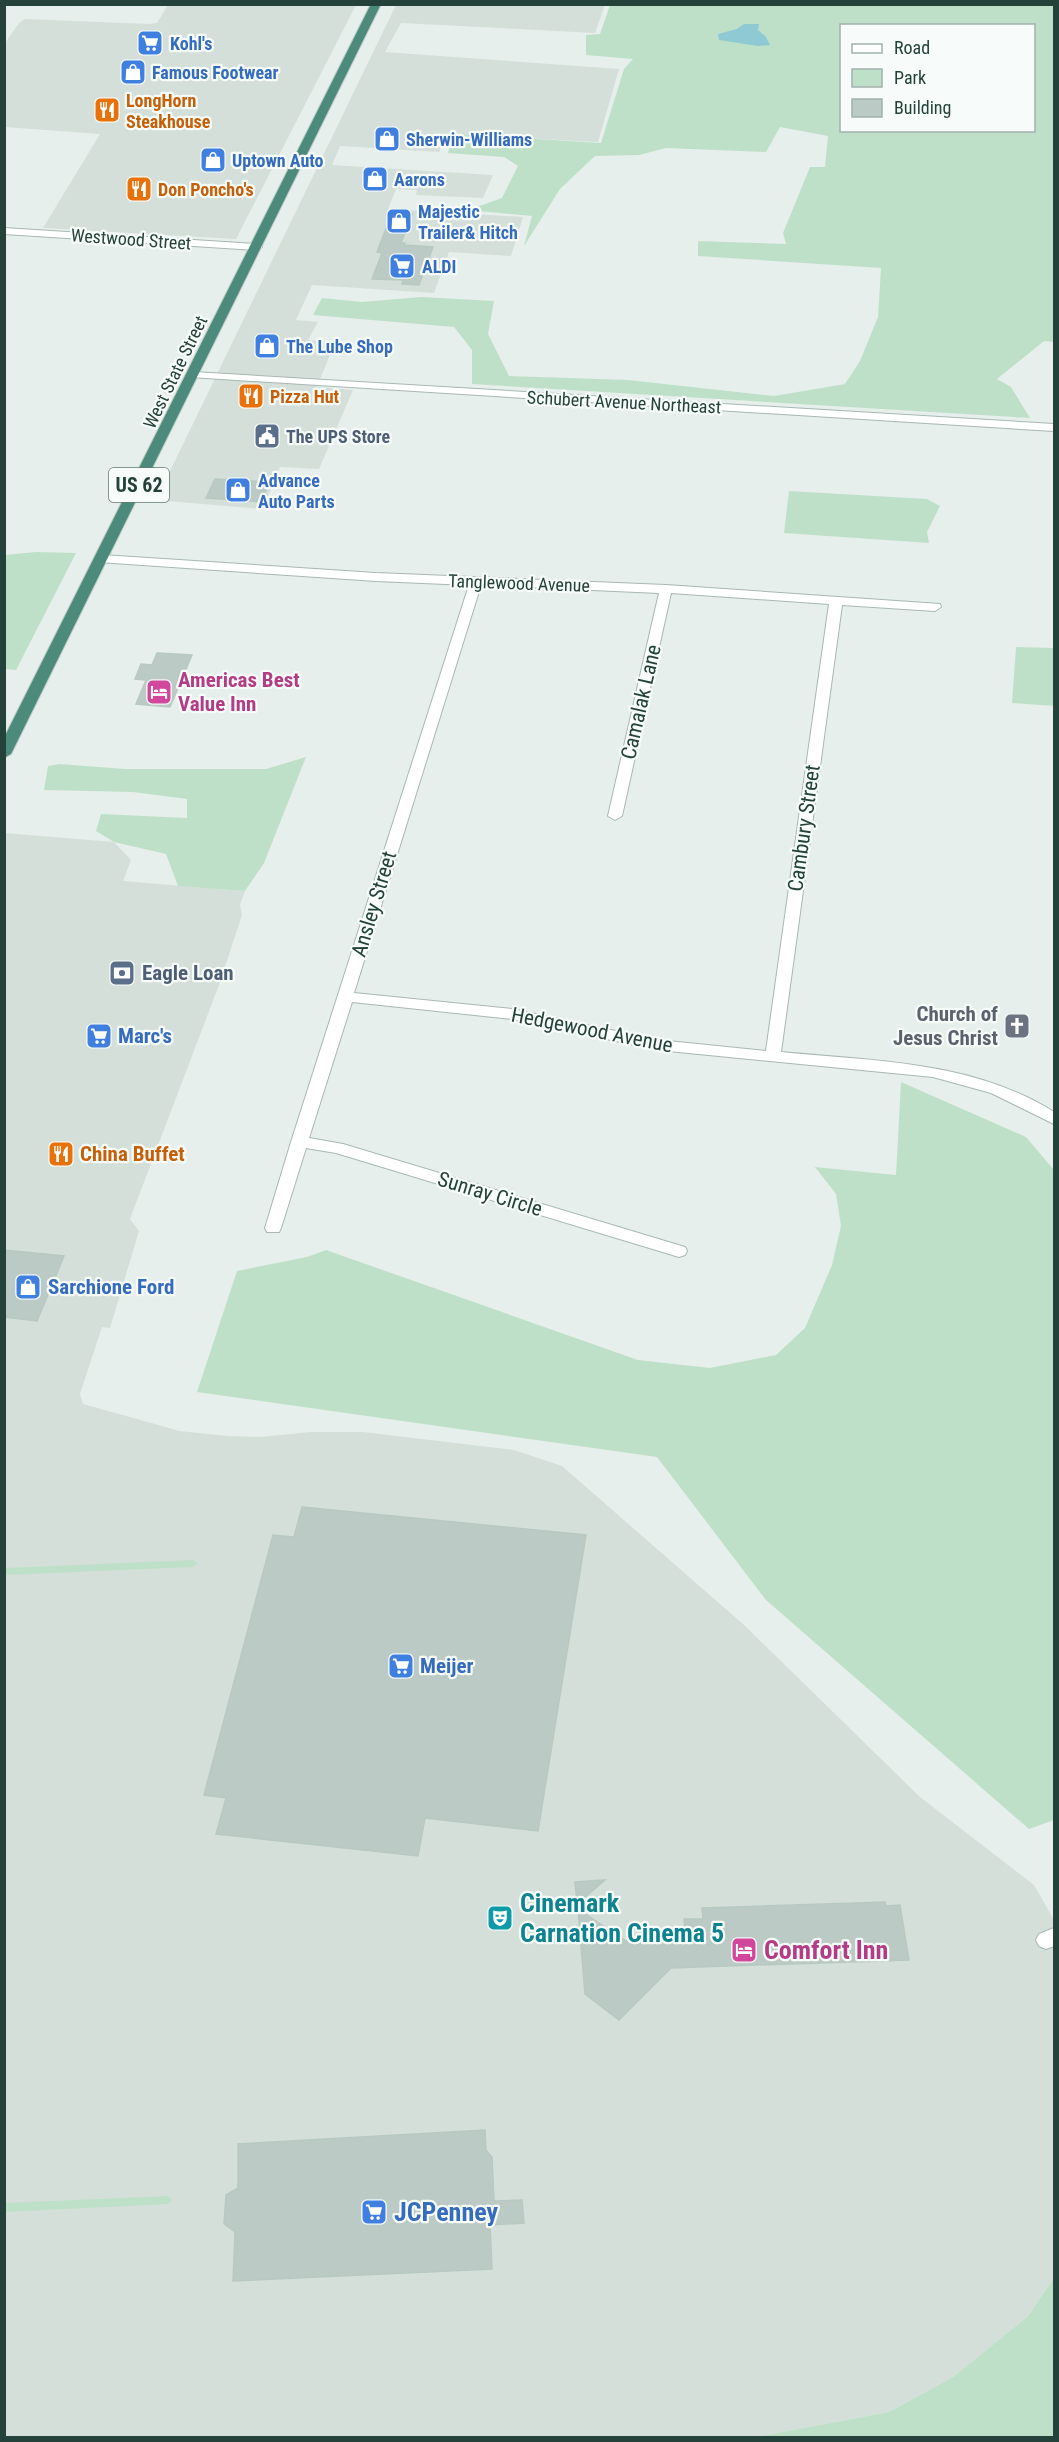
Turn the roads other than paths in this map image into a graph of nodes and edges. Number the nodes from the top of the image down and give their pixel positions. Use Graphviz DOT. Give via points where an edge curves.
graph roads {
  1 [pos="376,4"];
  2 [pos="4,231"];
  3 [pos="257,248"];
  4 [pos="194,375"];
  5 [pos="1054,428"];
  6 [pos="102,559"];
  7 [pos="476,582"];
  8 [pos="666,588"];
  9 [pos="836,600"];
  10 [pos="936,607"];
  11 [pos="4,754"];
  12 [pos="615,816"];
  13 [pos="345,997"];
  14 [pos="773,1055"];
  15 [pos="1054,1119"];
  16 [pos="299,1142"];
  17 [pos="273,1228"];
  18 [pos="680,1251"];
  1 -- 3 [label="highway, West State Street / US 62"];
  2 -- 3 [label="street, Westwood Street"];
  3 -- 4 [label="highway, West State Street / US 62"];
  4 -- 5 [label="street, Schubert Avenue Northeast"];
  4 -- 6 [label="highway, West State Street / US 62"];
  6 -- 7 [label="street, Tanglewood Avenue"];
  6 -- 11 [label="highway, West State Street / US 62"];
  7 -- 8 [label="street, Tanglewood Avenue"];
  7 -- 13 [label="street, Ansley Street"];
  8 -- 9 [label="street, Tanglewood Avenue"];
  8 -- 12 [label="street, Camalak Lane"];
  9 -- 10 [label="street, Tanglewood Avenue"];
  9 -- 14 [label="street, Cambury Street"];
  13 -- 14 [label="street, Hedgewood Avenue" via="500,1013 634,1041"];
  13 -- 16 [label="street, Ansley Street"];
  14 -- 15 [label="street, Hedgewood Avenue" via="933,1072 1013,1095"];
  16 -- 17 [label="street, Ansley Street"];
  16 -- 18 [label="street, Sunray Circle" via="337,1148"];
}
